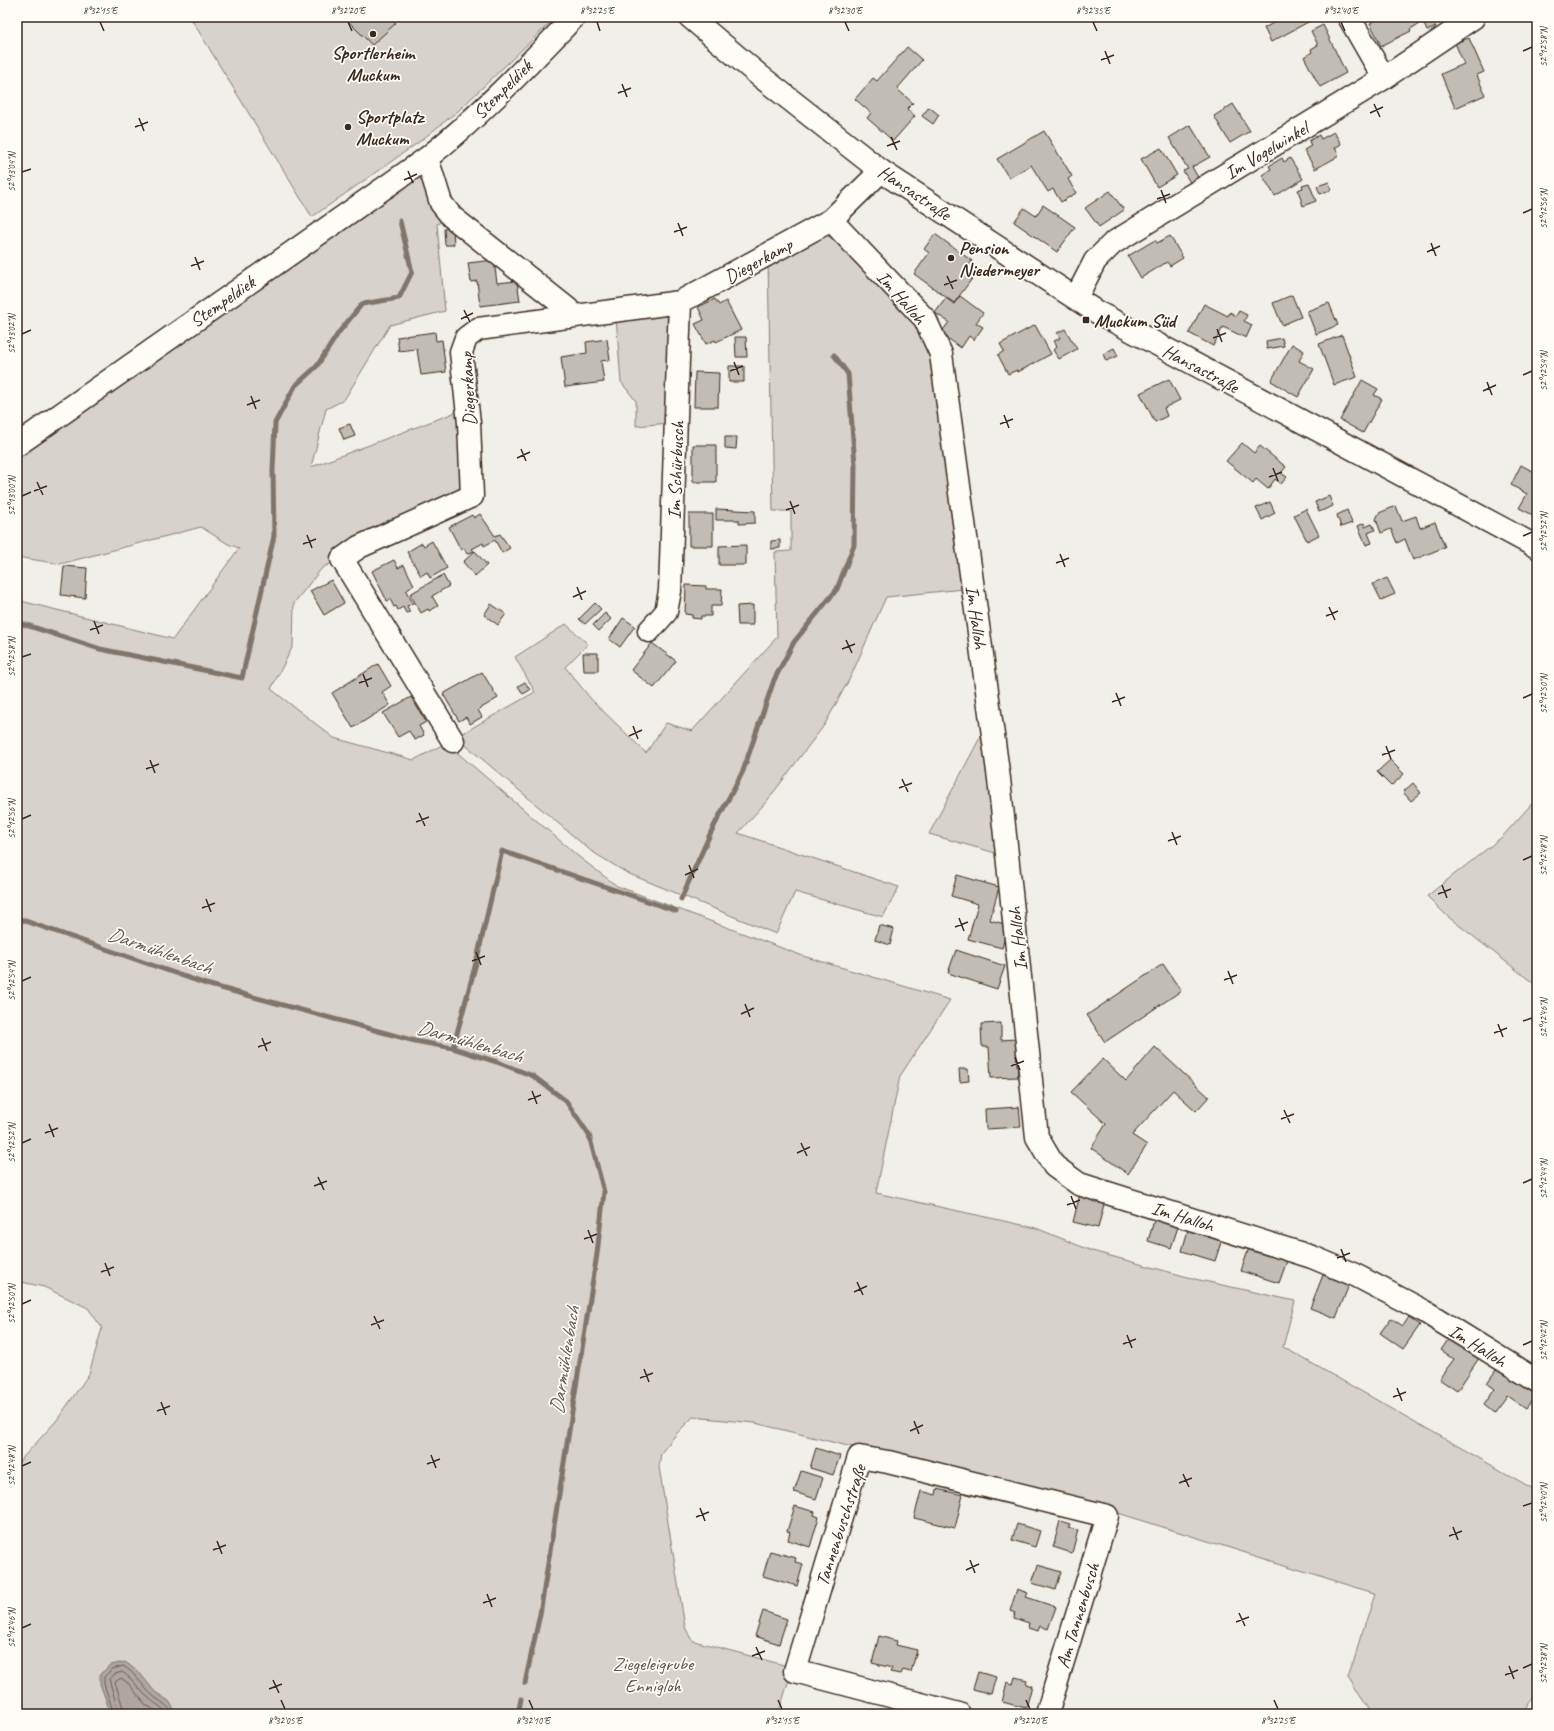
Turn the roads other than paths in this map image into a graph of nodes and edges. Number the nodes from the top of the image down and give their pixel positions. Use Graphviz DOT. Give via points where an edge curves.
graph roads {
  1 [pos="574,17"];
  2 [pos="690,17"];
  3 [pos="1349,17"];
  4 [pos="1474,18"];
  5 [pos="1384,78"];
  6 [pos="427,158"];
  7 [pos="881,171"];
  8 [pos="831,220"];
  9 [pos="1076,298"];
  10 [pos="680,302"];
  11 [pos="570,317"];
  12 [pos="17,445"];
  13 [pos="1537,547"];
  14 [pos="649,631"];
  15 [pos="452,741"];
  16 [pos="1537,1381"];
  17 [pos="1107,1516"];
  18 [pos="959,1714"];
  19 [pos="1046,1714"];
  1 -- 6 [label="street, Stempeldiek" via="454,137"];
  2 -- 7 [label="street, Hansastraße"];
  3 -- 5 [label="street"];
  4 -- 5 [label="street, Im Vogelwinkel"];
  5 -- 9 [label="street, Im Vogelwinkel" via="1112,243 1095,262"];
  6 -- 11 [label="street" via="441,203 452,217 568,309"];
  6 -- 12 [label="street, Stempeldiek"];
  7 -- 8 [label="street, Diegerkamp"];
  7 -- 9 [label="street, Hansastraße"];
  8 -- 10 [label="street, Diegerkamp"];
  8 -- 16 [label="street, Im Halloh" via="925,319 941,354 999,779 1037,1137 1054,1166 1080,1184 1312,1257 1355,1275 1424,1311"];
  9 -- 13 [label="street, Hansastraße" via="1095,311"];
  10 -- 11 [label="street, Diegerkamp"];
  10 -- 14 [label="street, Im Schürbusch" via="670,591 666,612"];
  11 -- 15 [label="street, Diegerkamp" via="478,329 466,338 461,352 472,496 359,547 342,558"];
  17 -- 18 [label="street, Tannenbuschstraße" via="859,1457 795,1671"];
  17 -- 19 [label="street, Am Tannenbusch"];
}
